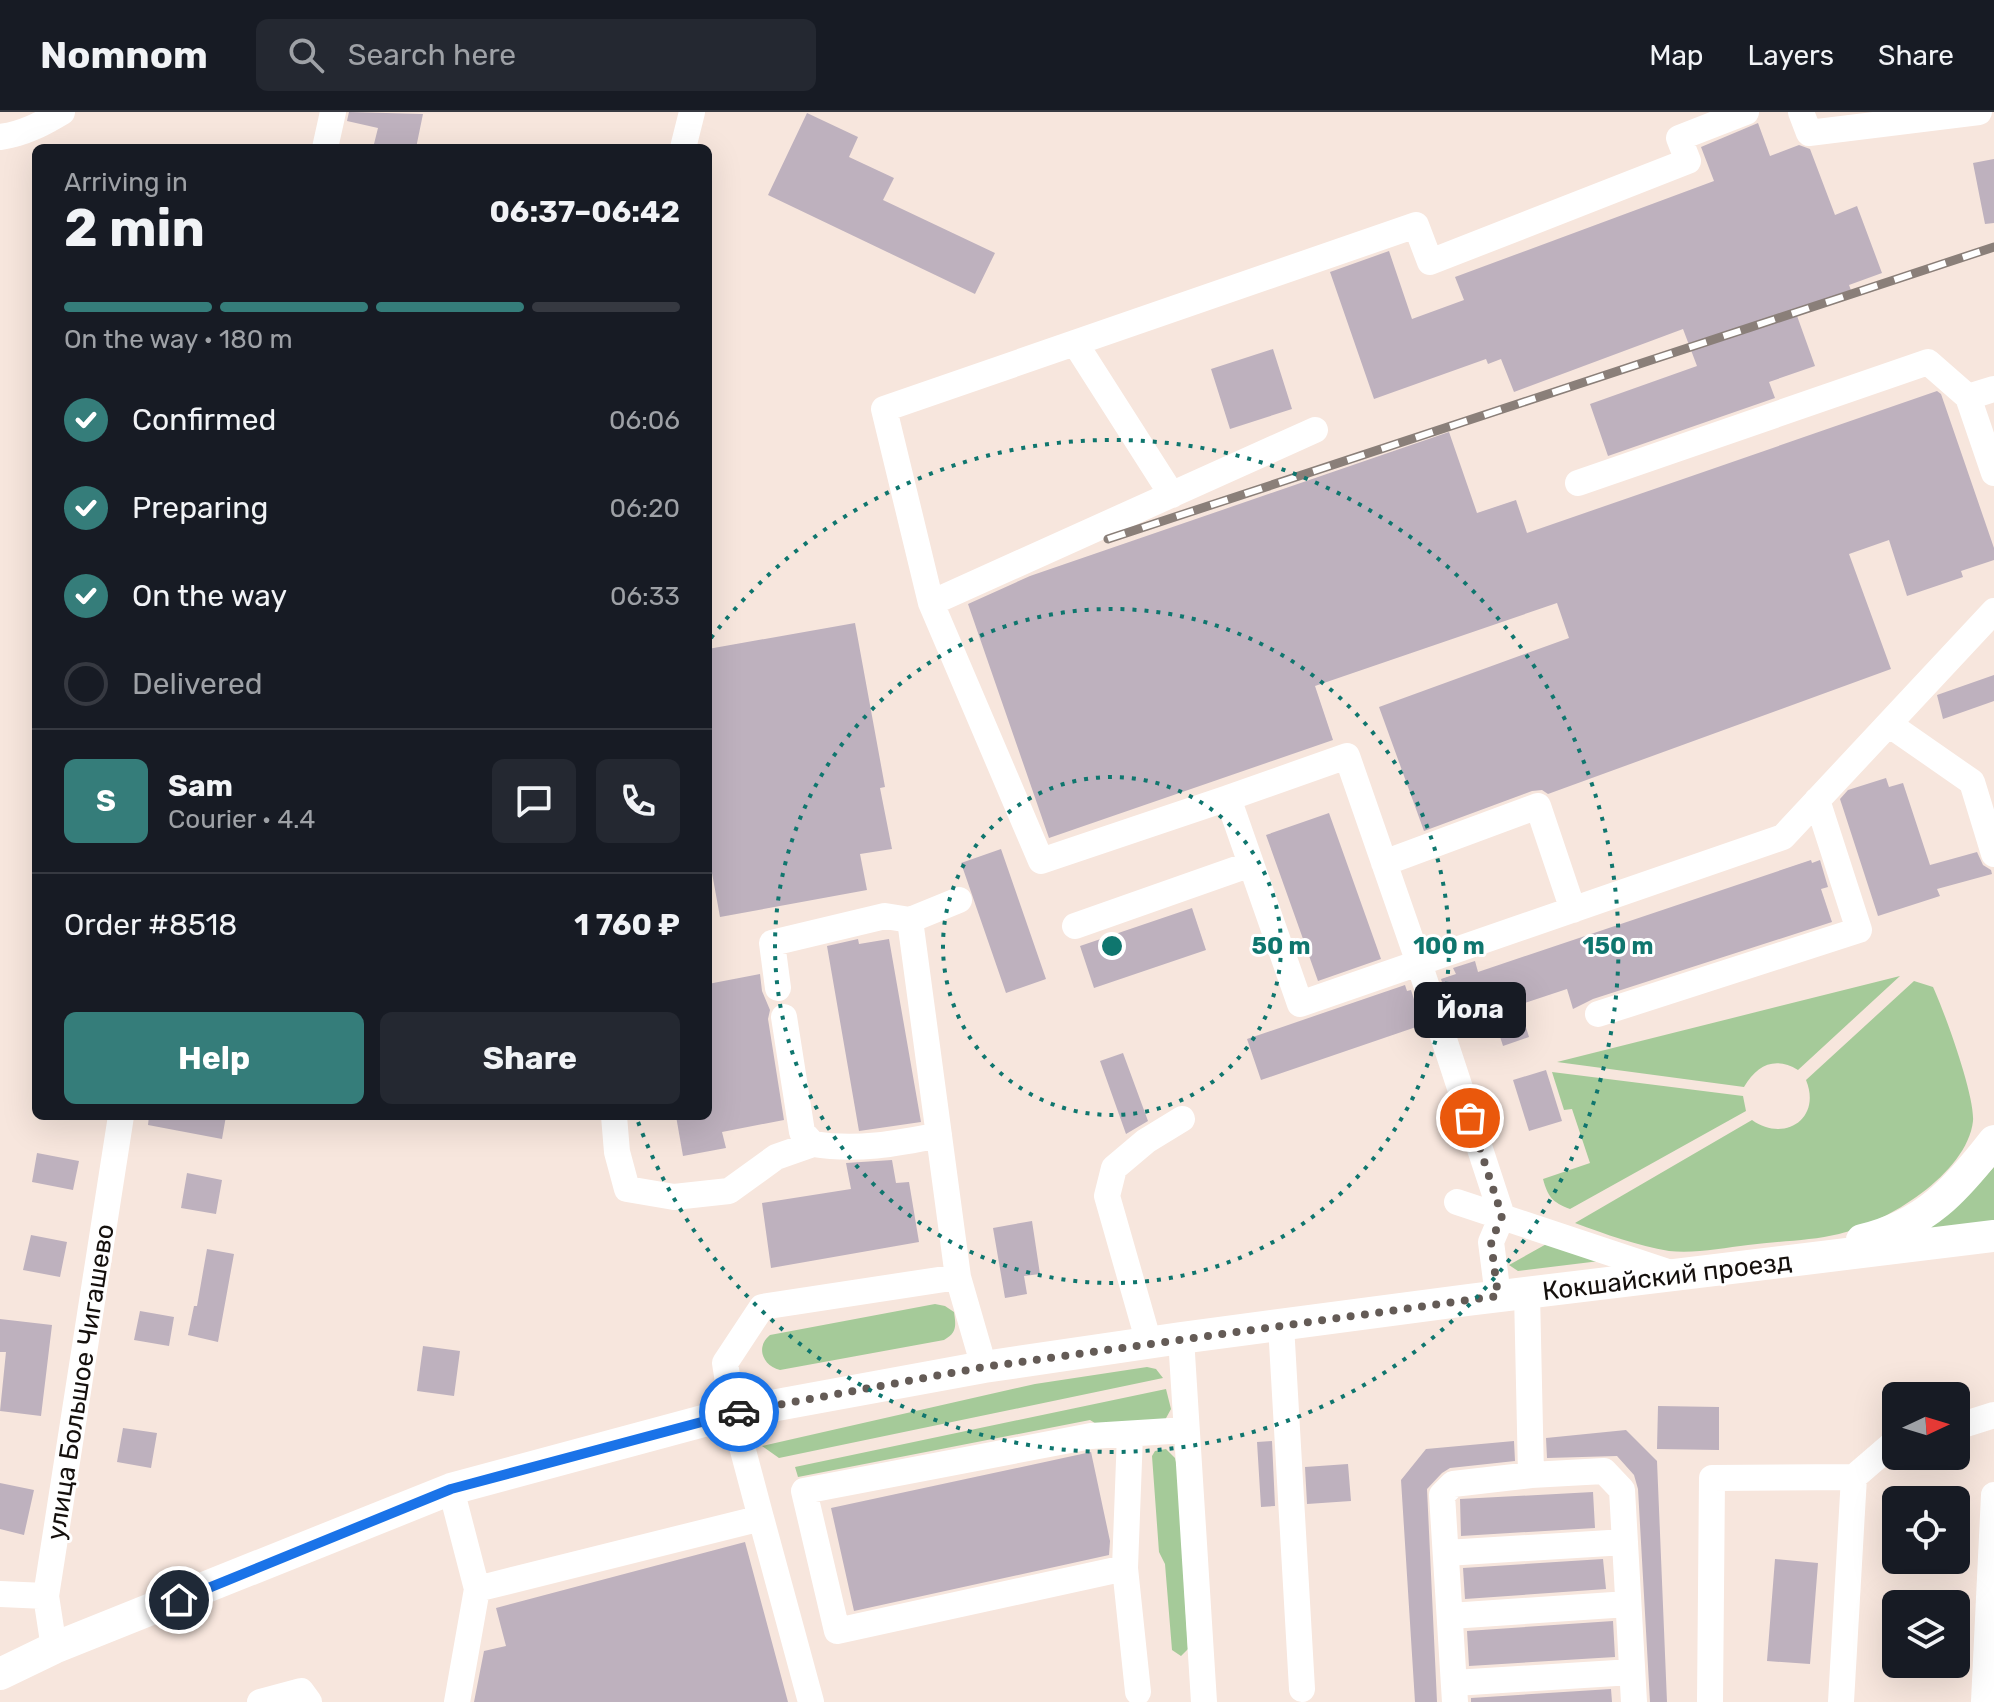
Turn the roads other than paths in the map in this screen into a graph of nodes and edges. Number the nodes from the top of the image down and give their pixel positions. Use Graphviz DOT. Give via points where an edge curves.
graph roads {
  1 [pos="62,112"];
  2 [pos="333,112"];
  3 [pos="692,112"];
  4 [pos="1746,112"];
  5 [pos="1801,112"];
  6 [pos="1979,112"];
  7 [pos="0,137"];
  8 [pos="326,144"];
  9 [pos="684,144"];
  10 [pos="1075,343"];
  11 [pos="1994,389"];
  12 [pos="1968,397"];
  13 [pos="1315,430"];
  14 [pos="1994,473"];
  15 [pos="1578,483"];
  16 [pos="1172,495"];
  17 [pos="931,603"];
  18 [pos="1994,611"];
  19 [pos="1890,725"];
  20 [pos="1228,798"];
  21 [pos="1817,800"];
  22 [pos="1994,854"];
  23 [pos="1384,863"];
  24 [pos="1251,864"];
  25 [pos="959,900"];
  26 [pos="1573,910"];
  27 [pos="910,920"];
  28 [pos="1075,926"];
  29 [pos="1419,963"];
  30 [pos="778,988"];
  31 [pos="1598,1014"];
  32 [pos="784,1017"];
  33 [pos="1182,1119"];
  34 [pos="120,1120"];
  35 [pos="614,1120"];
  36 [pos="939,1135"];
  37 [pos="1994,1141"];
  38 [pos="813,1144"];
  39 [pos="1457,1202"];
  40 [pos="1502,1216"];
  41 [pos="1994,1236"];
  42 [pos="1819,1259"];
  43 [pos="1677,1275"];
  44 [pos="958,1277"];
  45 [pos="1513,1294"];
  46 [pos="1281,1325"];
  47 [pos="1181,1338"];
  48 [pos="1149,1343"];
  49 [pos="984,1367"];
  50 [pos="733,1413"];
  51 [pos="1994,1415"];
  52 [pos="1970,1423"];
  53 [pos="1186,1430"];
  54 [pos="1130,1434"];
  55 [pos="1882,1453"];
  56 [pos="1531,1475"];
  57 [pos="1854,1477"];
  58 [pos="451,1489"];
  59 [pos="1994,1495"];
  60 [pos="1994,1504"];
  61 [pos="761,1518"];
  62 [pos="1625,1542"];
  63 [pos="1446,1553"];
  64 [pos="1125,1568"];
  65 [pos="477,1589"];
  66 [pos="0,1594"];
  67 [pos="46,1596"];
  68 [pos="1628,1604"];
  69 [pos="1450,1616"];
  70 [pos="54,1648"];
  71 [pos="1632,1672"];
  72 [pos="0,1674"];
  73 [pos="1302,1689"];
  74 [pos="1138,1692"];
  75 [pos="1454,1693"];
  76 [pos="260,1702"];
  77 [pos="309,1702"];
  78 [pos="457,1702"];
  79 [pos="811,1702"];
  80 [pos="1204,1702"];
  81 [pos="1634,1702"];
  82 [pos="1710,1702"];
  83 [pos="1841,1702"];
  84 [pos="1984,1702"];
  1 -- 7 [label="street"];
  2 -- 8 [label="street"];
  3 -- 9 [label="street"];
  4 -- 10 [label="street" via="1679,138 1688,161 1430,262 1416,225"];
  5 -- 6 [label="street" via="1809,133"];
  10 -- 16 [label="street"];
  10 -- 17 [label="street" via="884,409"];
  11 -- 12 [label="street"];
  12 -- 14 [label="street"];
  12 -- 15 [label="street" via="1928,362"];
  13 -- 16 [label="street"];
  16 -- 17 [label="street"];
  17 -- 20 [label="street" via="1041,861"];
  18 -- 19 [label="street"];
  19 -- 21 [label="street"];
  19 -- 22 [label="street" via="1972,782"];
  20 -- 23 [label="street" via="1347,756"];
  20 -- 24 [label="street"];
  21 -- 26 [label="street" via="1783,837"];
  21 -- 31 [label="street" via="1859,930"];
  23 -- 26 [label="street" via="1538,806"];
  23 -- 29 [label="street"];
  24 -- 28 [label="street"];
  24 -- 29 [label="street" via="1300,1004"];
  25 -- 27 [label="street"];
  26 -- 29 [label="street"];
  27 -- 30 [label="street" via="885,916 772,943"];
  27 -- 36 [label="street"];
  29 -- 40 [label="street"];
  32 -- 38 [label="street" via="802,1132"];
  33 -- 48 [label="street" via="1114,1168 1107,1196"];
  34 -- 67 [label="street, улица Большое Чигашево"];
  35 -- 38 [label="street" via="627,1189 674,1197 729,1191 776,1157"];
  36 -- 38 [label="street" via="892,1145"];
  36 -- 44 [label="street"];
  37 -- 42 [label="main road" via="1948,1197 1925,1213"];
  39 -- 40 [label="street"];
  40 -- 43 [label="street"];
  40 -- 45 [label="street" via="1491,1242"];
  41 -- 42 [label="main road, Кокшайский проезд"];
  42 -- 43 [label="main road, Кокшайский проезд"];
  43 -- 45 [label="main road, Кокшайский проезд"];
  44 -- 49 [label="street"];
  44 -- 50 [label="street" via="762,1307 725,1363"];
  45 -- 46 [label="main road, Кокшайский проезд"];
  45 -- 56 [label="street"];
  46 -- 47 [label="main road, Кокшайский проезд"];
  46 -- 73 [label="street"];
  47 -- 48 [label="main road, Кокшайский проезд"];
  47 -- 53 [label="street"];
  48 -- 49 [label="main road, Кокшайский проезд"];
  49 -- 50 [label="main road, Кокшайский проезд"];
  50 -- 58 [label="main road, Кокшайский проезд"];
  50 -- 61 [label="street"];
  51 -- 52 [label="street"];
  53 -- 54 [label="street"];
  53 -- 80 [label="street"];
  54 -- 64 [label="street"];
  54 -- 64 [label="street" via="1091,1436 804,1491 837,1631"];
  55 -- 57 [label="street"];
  56 -- 62 [label="street" via="1604,1471 1622,1490"];
  56 -- 63 [label="street" via="1453,1484 1442,1495"];
  57 -- 82 [label="street" via="1712,1478"];
  57 -- 83 [label="street"];
  58 -- 65 [label="street"];
  58 -- 70 [label="main road, Кокшайский проезд"];
  59 -- 60 [label="street"];
  60 -- 84 [label="street"];
  61 -- 65 [label="street"];
  61 -- 79 [label="street"];
  62 -- 63 [label="street"];
  62 -- 68 [label="street"];
  63 -- 69 [label="street"];
  64 -- 74 [label="street"];
  65 -- 78 [label="street"];
  66 -- 67 [label="street"];
  67 -- 70 [label="street, улица Большое Чигашево"];
  68 -- 69 [label="street"];
  68 -- 71 [label="street"];
  69 -- 75 [label="street"];
  70 -- 72 [label="main road, Кокшайский проезд"];
  71 -- 75 [label="street"];
  71 -- 81 [label="street"];
  76 -- 77 [label="street" via="301,1691"];
}
